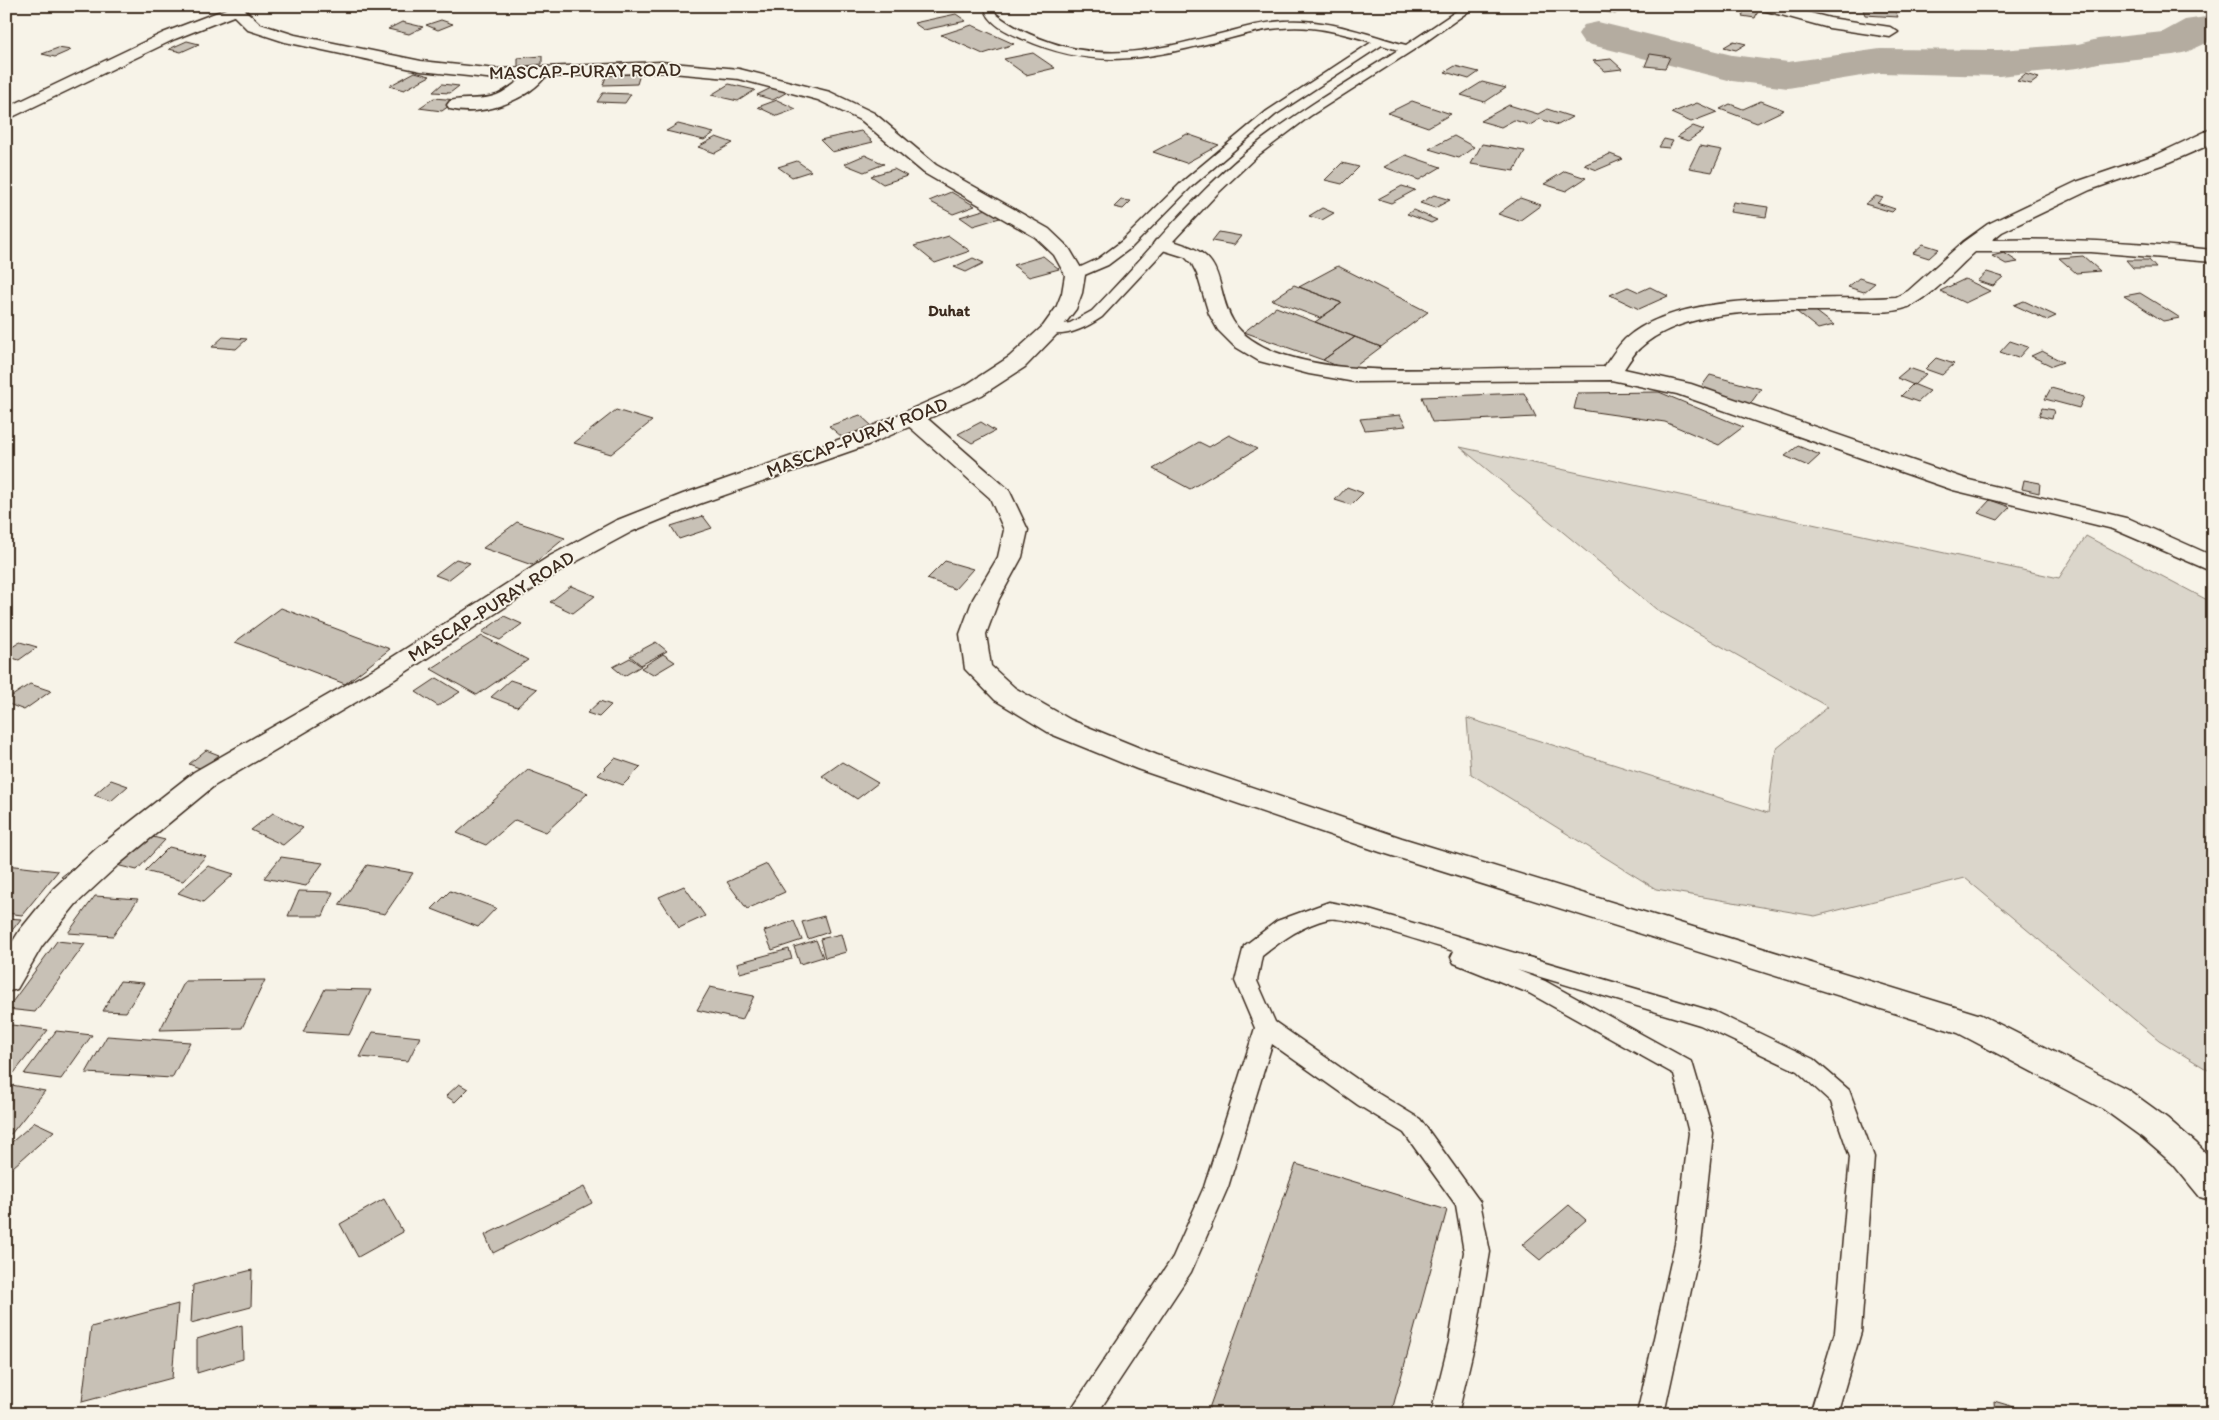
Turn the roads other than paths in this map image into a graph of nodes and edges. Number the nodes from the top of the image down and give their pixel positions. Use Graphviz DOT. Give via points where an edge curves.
graph roads {
  1 [pos="989,6"];
  2 [pos="1471,6"];
  3 [pos="1764,6"];
  4 [pos="238,8"];
  5 [pos="1890,32"];
  6 [pos="1380,41"];
  7 [pos="1407,49"];
  8 [pos="540,72"];
  9 [pos="456,105"];
  10 [pos="6,115"];
  11 [pos="2213,133"];
  12 [pos="1163,244"];
  13 [pos="1970,246"];
  14 [pos="2213,256"];
  15 [pos="1075,275"];
  16 [pos="1050,330"];
  17 [pos="1611,373"];
  18 [pos="914,418"];
  19 [pos="2213,565"];
  20 [pos="1369,918"];
  21 [pos="6,980"];
  22 [pos="1266,1028"];
  23 [pos="2213,1186"];
  24 [pos="1081,1414"];
  25 [pos="1444,1414"];
  26 [pos="1650,1414"];
  27 [pos="1823,1414"];
  1 -- 6 [label="lane" via="990,15 1006,28 1063,52 1091,58 1122,58 1291,24 1347,29"];
  2 -- 7 [label="lane"];
  3 -- 5 [label="street" via="1828,23"];
  4 -- 8 [label="street, MASCAP-PURAY ROAD" via="254,27 421,66 496,74"];
  4 -- 10 [label="street" via="169,36"];
  6 -- 7 [label="lane"];
  6 -- 15 [label="lane" via="1271,113 1187,184 1127,244 1103,262"];
  7 -- 12 [label="lane" via="1254,153"];
  8 -- 9 [label="street" via="529,84 507,98 477,107"];
  8 -- 15 [label="street, MASCAP-PURAY ROAD" via="660,67 739,74 824,96 868,118 930,169 1042,233 1062,252"];
  11 -- 13 [label="street" via="2164,158 2083,186 2028,211"];
  12 -- 16 [label="lane" via="1097,314 1074,327"];
  12 -- 17 [label="street" via="1192,253 1200,261 1208,274 1219,314 1240,342 1284,361 1355,375"];
  13 -- 14 [label="street" via="2095,245"];
  13 -- 17 [label="street" via="1915,295 1901,303 1720,310 1684,317 1658,326 1633,342"];
  15 -- 16 [label="street, MASCAP-PURAY ROAD" via="1066,309"];
  16 -- 18 [label="street, MASCAP-PURAY ROAD" via="1017,362 974,390"];
  17 -- 19 [label="street" via="1684,389 1961,484 2121,524"];
  18 -- 21 [label="street, MASCAP-PURAY ROAD" via="624,526 559,561 386,673 204,779 107,857 65,896 31,938"];
  18 -- 23 [label="street" via="1001,495 1016,530 1010,557 986,599 973,634 978,670 1005,694 1061,727 1147,762 1401,848 1969,1024 2115,1100 2185,1154"];
  20 -- 22 [label="lane" via="1329,910 1285,927 1252,952 1246,981"];
  20 -- 26 [label="lane" via="1537,987 1684,1069 1701,1134 1688,1244"];
  20 -- 27 [label="lane" via="1707,1018 1805,1065 1841,1097 1862,1156 1848,1332"];
  22 -- 24 [label="lane" via="1216,1187 1182,1264"];
  22 -- 25 [label="lane" via="1412,1126 1468,1202 1477,1252 1462,1342"];
}
